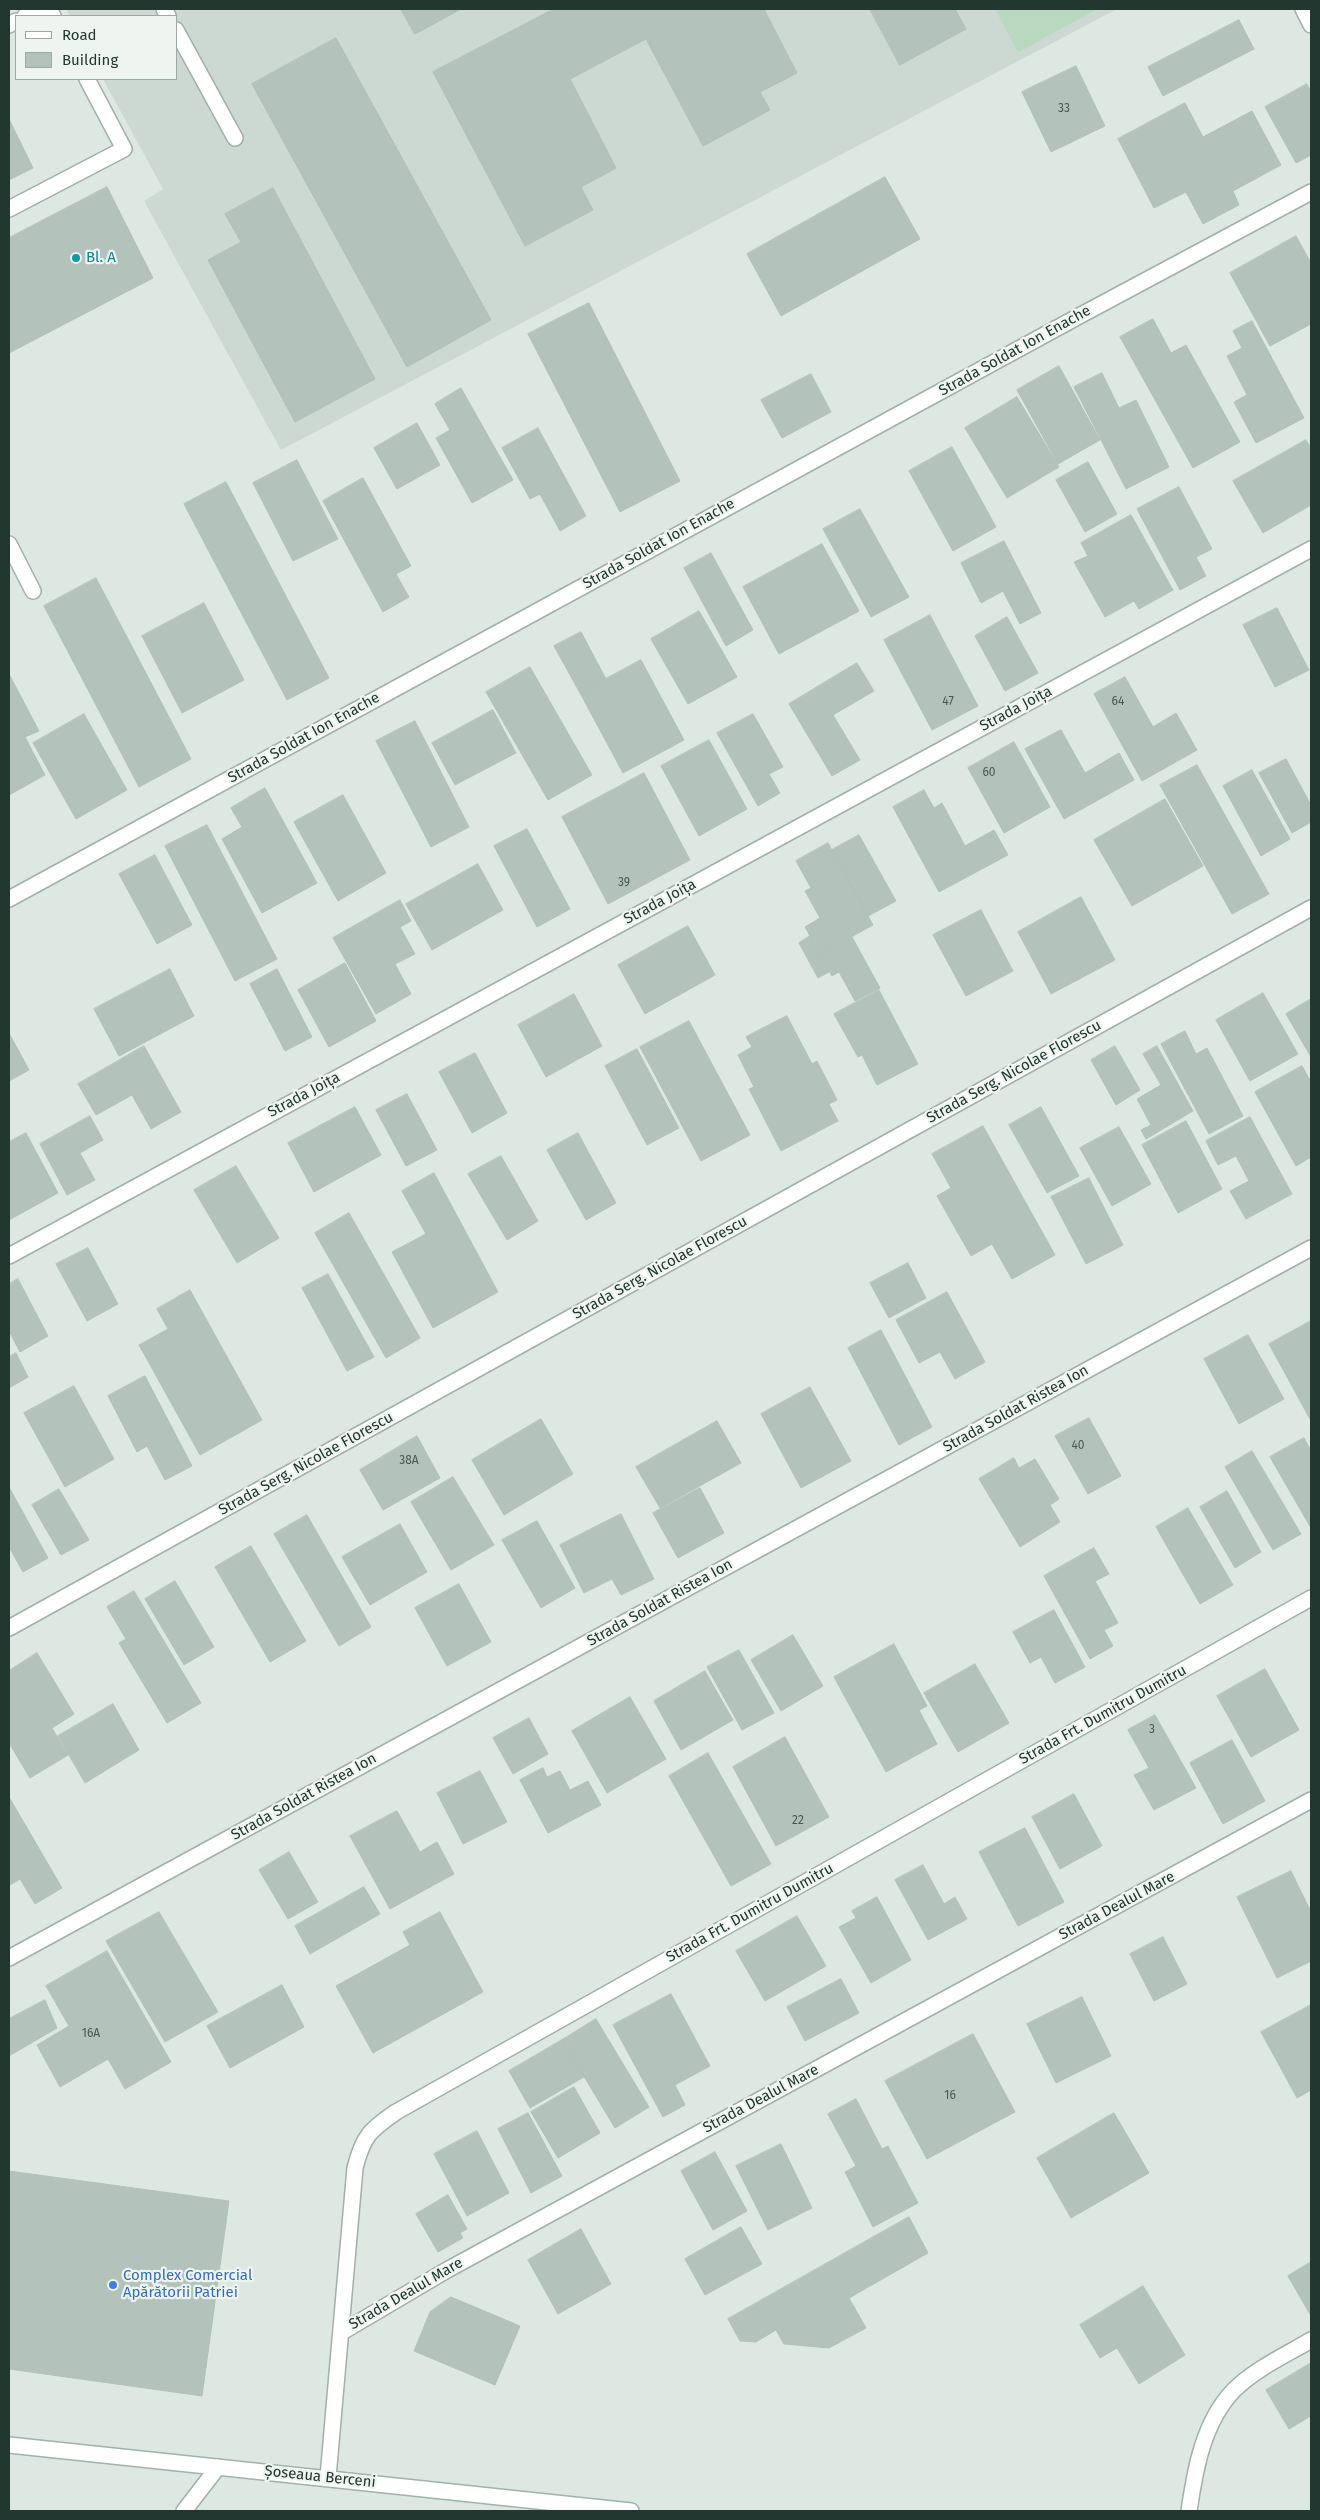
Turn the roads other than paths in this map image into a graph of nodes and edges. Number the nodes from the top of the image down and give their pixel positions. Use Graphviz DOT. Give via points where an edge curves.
graph roads {
  1 [pos="39,9"];
  2 [pos="1303,9"];
  3 [pos="27,15"];
  4 [pos="1311,25"];
  5 [pos="178,34"];
  6 [pos="87,80"];
  7 [pos="235,138"];
  8 [pos="1311,192"];
  9 [pos="9,210"];
  10 [pos="9,544"];
  11 [pos="1311,549"];
  12 [pos="33,591"];
  13 [pos="9,900"];
  14 [pos="1311,908"];
  15 [pos="1311,1248"];
  16 [pos="9,1256"];
  17 [pos="1311,1598"];
  18 [pos="9,1628"];
  19 [pos="1311,1800"];
  20 [pos="9,1958"];
  21 [pos="342,2332"];
  22 [pos="1311,2340"];
  23 [pos="9,2445"];
  24 [pos="218,2467"];
  25 [pos="328,2477"];
  26 [pos="184,2511"];
  27 [pos="631,2511"];
  28 [pos="1189,2511"];
  1 -- 3 [label="street"];
  2 -- 4 [label="street"];
  5 -- 7 [label="street"];
  6 -- 9 [label="street" via="124,149"];
  8 -- 13 [label="street, Strada Soldat Ion Enache"];
  10 -- 12 [label="street"];
  11 -- 16 [label="street, Strada Joița"];
  14 -- 18 [label="street, Strada Serg. Nicolae Florescu"];
  15 -- 20 [label="street, Strada Soldat Ristea Ion"];
  17 -- 21 [label="street, Strada Frt. Dumitru Dumitru" via="413,2102 375,2127 361,2145 355,2168"];
  19 -- 21 [label="street, Strada Dealul Mare" via="447,2270"];
  21 -- 25 [label="street, Strada Dealul Mare"];
  22 -- 28 [label="street" via="1260,2370 1234,2390 1215,2417 1201,2449"];
  23 -- 24 [label="street, Șoseaua Berceni"];
  24 -- 25 [label="street, Șoseaua Berceni"];
  24 -- 26 [label="street"];
  25 -- 27 [label="street, Șoseaua Berceni"];
}
